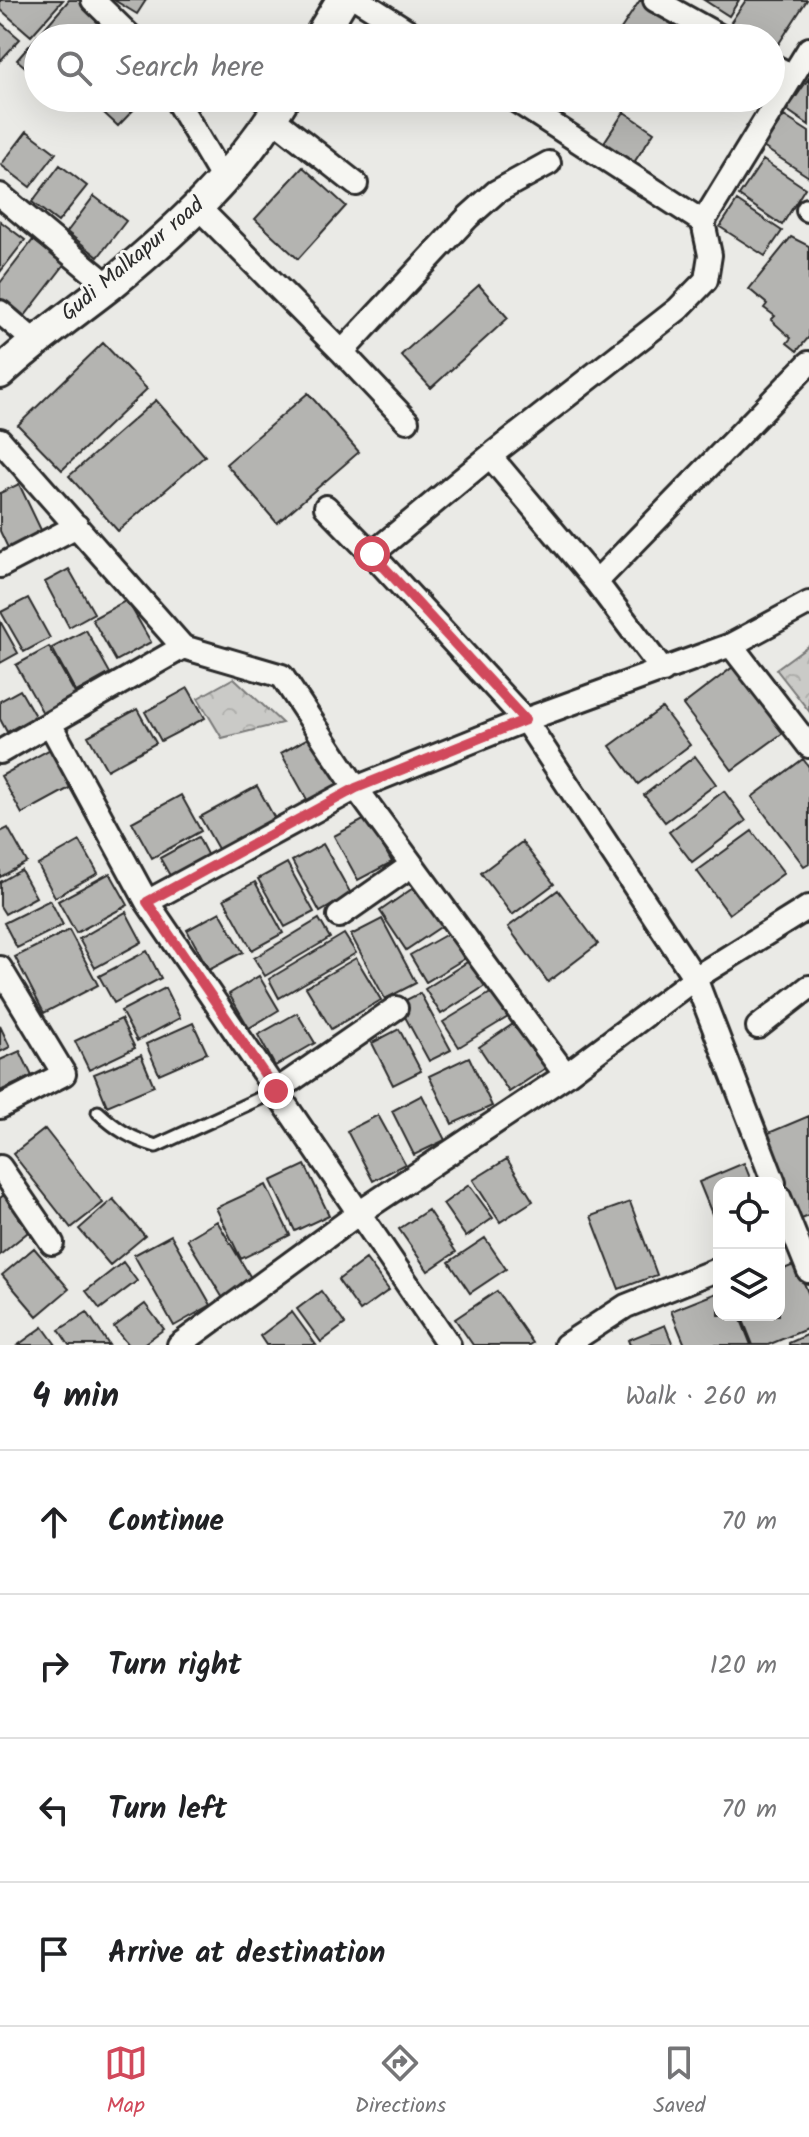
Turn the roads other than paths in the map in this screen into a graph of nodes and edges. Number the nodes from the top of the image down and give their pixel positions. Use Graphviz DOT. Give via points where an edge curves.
graph roads {
  1 [pos="93,0"];
  2 [pos="342,0"];
  3 [pos="359,0"];
  4 [pos="655,0"];
  5 [pos="118,24"];
  6 [pos="327,24"];
  7 [pos="397,24"];
  8 [pos="698,24"];
  9 [pos="809,49"];
  10 [pos="785,72"];
  11 [pos="792,76"];
  12 [pos="785,87"];
  13 [pos="183,112"];
  14 [pos="275,112"];
  15 [pos="282,112"];
  16 [pos="534,112"];
  17 [pos="770,112"];
  18 [pos="549,163"];
  19 [pos="224,181"];
  20 [pos="356,184"];
  21 [pos="0,195"];
  22 [pos="199,208"];
  23 [pos="703,222"];
  24 [pos="109,286"];
  25 [pos="0,312"];
  26 [pos="34,341"];
  27 [pos="342,352"];
  28 [pos="809,363"];
  29 [pos="0,373"];
  30 [pos="407,421"];
  31 [pos="0,440"];
  32 [pos="490,456"];
  33 [pos="326,507"];
  34 [pos="77,526"];
  35 [pos="372,554"];
  36 [pos="0,566"];
  37 [pos="596,582"];
  38 [pos="809,603"];
  39 [pos="731,645"];
  40 [pos="183,647"];
  41 [pos="663,671"];
  42 [pos="525,720"];
  43 [pos="50,724"];
  44 [pos="809,746"];
  45 [pos="0,752"];
  46 [pos="356,788"];
  47 [pos="412,865"];
  48 [pos="147,902"];
  49 [pos="809,907"];
  50 [pos="339,916"];
  51 [pos="0,968"];
  52 [pos="695,978"];
  53 [pos="809,987"];
  54 [pos="396,1008"];
  55 [pos="758,1027"];
  56 [pos="566,1075"];
  57 [pos="276,1091"];
  58 [pos="0,1107"];
  59 [pos="98,1112"];
  60 [pos="0,1167"];
  61 [pos="772,1177"];
  62 [pos="359,1213"];
  63 [pos="785,1214"];
  64 [pos="794,1239"];
  65 [pos="52,1243"];
  66 [pos="713,1271"];
  67 [pos="809,1271"];
  68 [pos="179,1345"];
  69 [pos="449,1345"];
  70 [pos="566,1345"];
  1 -- 5 [label="street"];
  2 -- 6 [label="street"];
  3 -- 7 [label="street"];
  4 -- 8 [label="street"];
  9 -- 11 [label="street"];
  10 -- 11 [label="street"];
  11 -- 12 [label="street"];
  13 -- 19 [label="street"];
  14 -- 19 [label="street, Gudi Malkapur road"];
  15 -- 20 [label="street"];
  16 -- 23 [label="street"];
  17 -- 23 [label="street"];
  18 -- 27 [label="street" via="486,200"];
  19 -- 22 [label="street, Gudi Malkapur road"];
  21 -- 24 [label="street"];
  22 -- 24 [label="street, Gudi Malkapur road"];
  22 -- 27 [label="street"];
  23 -- 32 [label="street" via="710,255 706,280 678,309"];
  24 -- 26 [label="street, Gudi Malkapur road"];
  25 -- 26 [label="street"];
  26 -- 29 [label="street, Gudi Malkapur road"];
  27 -- 30 [label="street"];
  28 -- 37 [label="street"];
  31 -- 34 [label="street"];
  32 -- 35 [label="street"];
  32 -- 37 [label="street"];
  33 -- 35 [label="street"];
  34 -- 36 [label="street"];
  34 -- 40 [label="street"];
  35 -- 42 [label="street"];
  37 -- 41 [label="street"];
  38 -- 39 [label="street"];
  39 -- 41 [label="street"];
  39 -- 44 [label="street"];
  40 -- 43 [label="street"];
  40 -- 46 [label="street" via="282,676"];
  41 -- 42 [label="street"];
  42 -- 46 [label="street"];
  42 -- 52 [label="street"];
  43 -- 45 [label="street"];
  43 -- 48 [label="street"];
  46 -- 47 [label="street"];
  46 -- 48 [label="street"];
  47 -- 50 [label="street"];
  47 -- 56 [label="street"];
  48 -- 57 [label="street"];
  49 -- 52 [label="street"];
  51 -- 58 [label="street" via="64,1074"];
  52 -- 56 [label="street"];
  52 -- 61 [label="street"];
  53 -- 55 [label="street"];
  54 -- 57 [label="street"];
  56 -- 62 [label="street"];
  57 -- 59 [label="lane" via="156,1146 135,1140"];
  57 -- 62 [label="street"];
  60 -- 65 [label="street"];
  62 -- 68 [label="street"];
  62 -- 69 [label="street"];
  63 -- 64 [label="street"];
  64 -- 67 [label="street"];
  66 -- 70 [label="street" via="626,1306"];
}
